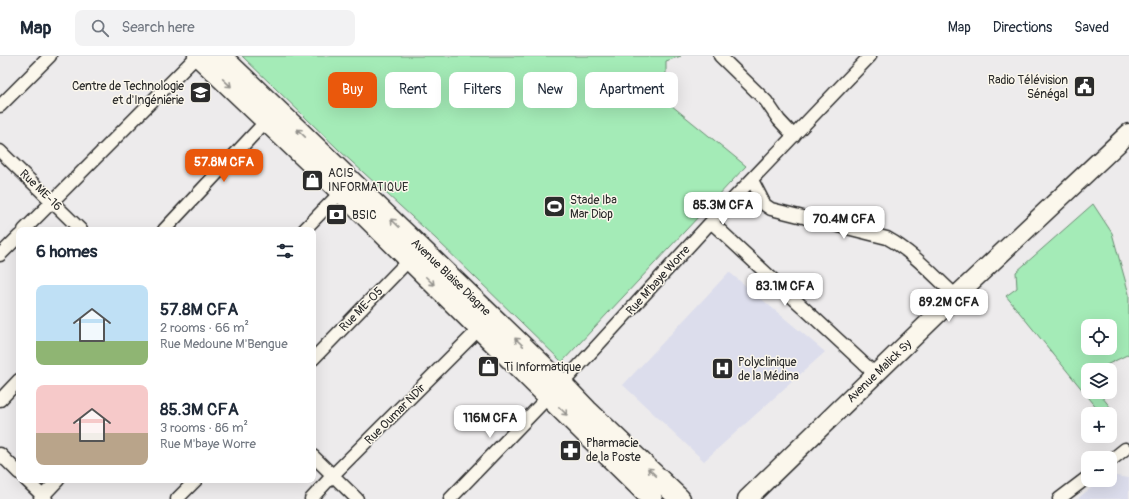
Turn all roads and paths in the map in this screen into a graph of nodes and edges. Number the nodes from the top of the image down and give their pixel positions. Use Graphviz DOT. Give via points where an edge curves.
graph roads {
  1 [pos="50,56"];
  2 [pos="198,56"];
  3 [pos="221,56"];
  4 [pos="720,56"];
  5 [pos="870,56"];
  6 [pos="0,106"];
  7 [pos="267,120"];
  8 [pos="1129,133"];
  9 [pos="794,136"];
  10 [pos="0,151"];
  11 [pos="752,180"];
  12 [pos="341,192"];
  13 [pos="52,202"];
  14 [pos="711,222"];
  15 [pos="27,227"];
  16 [pos="78,227"];
  17 [pos="167,227"];
  18 [pos="307,227"];
  19 [pos="16,239"];
  20 [pos="0,255"];
  21 [pos="409,260"];
  22 [pos="956,296"];
  23 [pos="479,329"];
  24 [pos="316,356"];
  25 [pos="875,374"];
  26 [pos="16,383"];
  27 [pos="555,390"];
  28 [pos="0,400"];
  29 [pos="1125,449"];
  30 [pos="0,454"];
  31 [pos="1117,455"];
  32 [pos="316,459"];
  33 [pos="16,470"];
  34 [pos="333,476"];
  35 [pos="1081,482"];
  36 [pos="29,483"];
  37 [pos="56,483"];
  38 [pos="193,483"];
  39 [pos="746,497"];
  40 [pos="43,498"];
  41 [pos="177,499"];
  42 [pos="311,499"];
  43 [pos="357,499"];
  44 [pos="450,499"];
  45 [pos="652,499"];
  46 [pos="680,499"];
  47 [pos="1059,499"];
  1 -- 6 [label="street"];
  2 -- 7 [label="main road, Avenue Blaise Diagne, one-way"];
  2 -- 13 [label="street"];
  27 -- 3 [label="main road, Avenue Blaise Diagne, one-way"];
  4 -- 9 [label="street" via="766,101"];
  5 -- 9 [label="street, Rue M'baye Worre"];
  7 -- 12 [label="main road, Avenue Blaise Diagne"];
  7 -- 17 [label="street"];
  8 -- 22 [label="main road, Avenue Malick Sy"];
  9 -- 11 [label="street, Rue M'baye Worre"];
  10 -- 13 [label="street, Rue ME-16"];
  11 -- 14 [label="street, Rue M'baye Worre"];
  11 -- 22 [label="street" via="765,205 771,209 887,238 898,244"];
  12 -- 18 [label="street"];
  12 -- 21 [label="main road, Avenue Blaise Diagne"];
  13 -- 15 [label="street"];
  13 -- 16 [label="street, Rue ME-16"];
  14 -- 25 [label="street"];
  14 -- 27 [label="street, Rue M'baye Worre"];
  19 -- 20 [label="street"];
  21 -- 23 [label="main road, Avenue Blaise Diagne, one-way"];
  21 -- 24 [label="street, Rue ME-05"];
  22 -- 25 [label="main road, Avenue Malick Sy"];
  23 -- 27 [label="main road, Avenue Blaise Diagne"];
  23 -- 34 [label="street, Rue Oumar NDir"];
  25 -- 39 [label="main road, Avenue Malick Sy"];
  26 -- 28 [label="street"];
  27 -- 44 [label="street, Rue M'baye Worre"];
  27 -- 45 [label="main road, Avenue Blaise Diagne, one-way"];
  46 -- 27 [label="main road, Avenue Blaise Diagne, one-way" via="587,410"];
  29 -- 31 [label="street"];
  30 -- 33 [label="street"];
  32 -- 34 [label="street"];
  34 -- 42 [label="street, Rue Oumar NDir"];
  34 -- 43 [label="street"];
  35 -- 47 [label="street"];
  36 -- 40 [label="street"];
  37 -- 40 [label="street"];
  38 -- 41 [label="street"];
}
